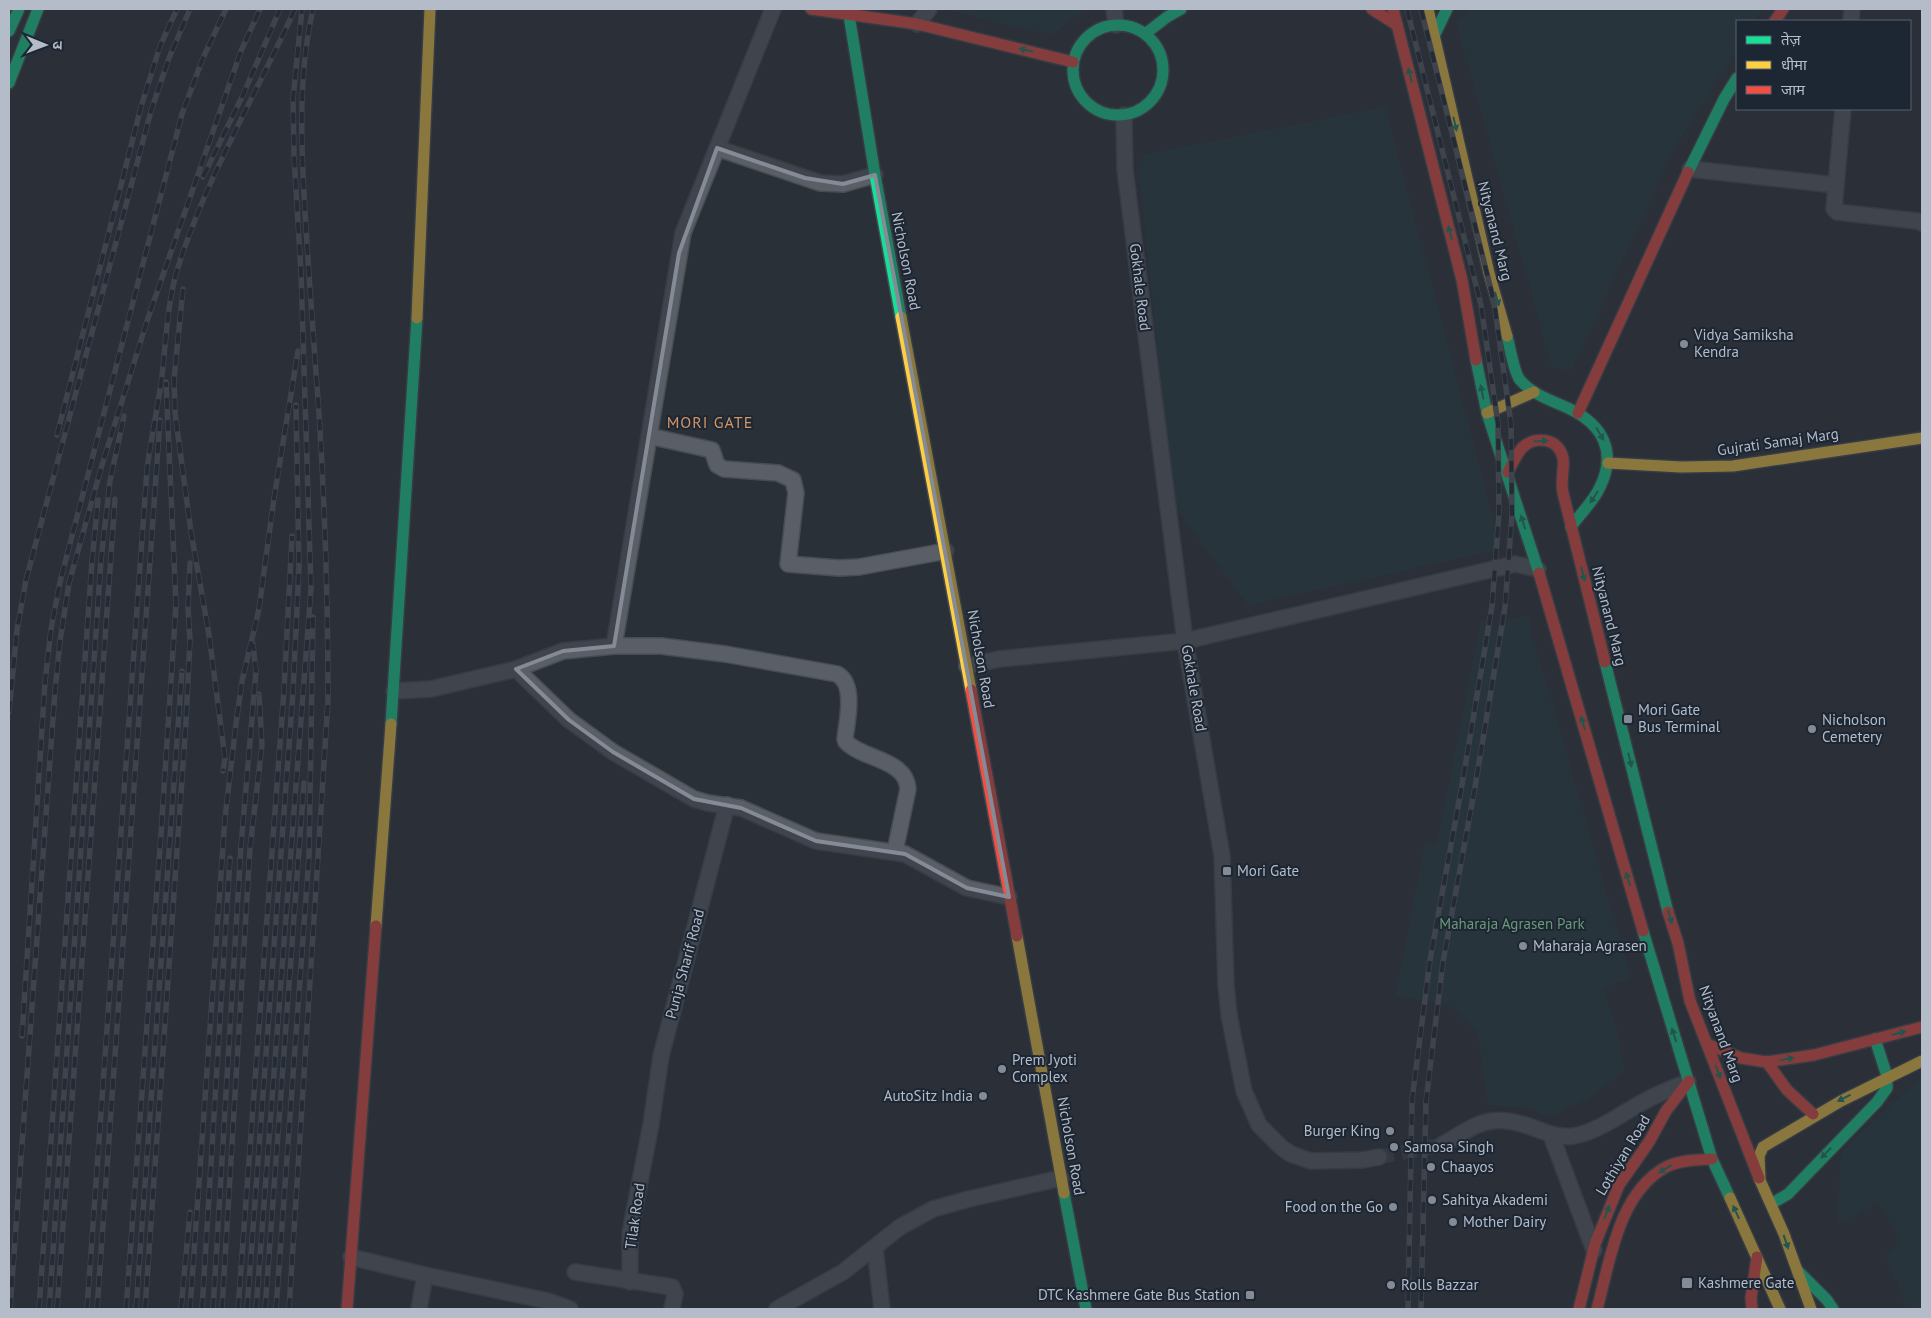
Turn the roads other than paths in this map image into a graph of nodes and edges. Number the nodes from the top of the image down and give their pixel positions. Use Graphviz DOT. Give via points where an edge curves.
graph roads {
  1 [pos="18,9"];
  2 [pos="38,9"];
  3 [pos="430,9"];
  4 [pos="773,9"];
  5 [pos="810,9"];
  6 [pos="928,9"];
  7 [pos="1114,9"];
  8 [pos="1181,9"];
  9 [pos="1372,9"];
  10 [pos="1393,9"];
  11 [pos="1428,9"];
  12 [pos="1448,9"];
  13 [pos="1783,9"];
  14 [pos="849,12"];
  15 [pos="1776,20"];
  16 [pos="917,24"];
  17 [pos="1116,25"];
  18 [pos="1397,25"];
  19 [pos="9,30"];
  20 [pos="1145,34"];
  21 [pos="1434,36"];
  22 [pos="1073,62"];
  23 [pos="1736,80"];
  24 [pos="9,83"];
  25 [pos="1843,110"];
  26 [pos="1124,116"];
  27 [pos="717,148"];
  28 [pos="1690,169"];
  29 [pos="875,175"];
  30 [pos="1836,185"];
  31 [pos="1922,223"];
  32 [pos="1475,276"];
  33 [pos="1534,392"];
  34 [pos="1487,413"];
  35 [pos="1578,413"];
  36 [pos="648,436"];
  37 [pos="1922,438"];
  38 [pos="1608,463"];
  39 [pos="1508,472"];
  40 [pos="1571,527"];
  41 [pos="946,551"];
  42 [pos="1538,569"];
  43 [pos="1185,641"];
  44 [pos="614,646"];
  45 [pos="967,666"];
  46 [pos="516,669"];
  47 [pos="394,691"];
  48 [pos="727,805"];
  49 [pos="895,851"];
  50 [pos="1009,897"];
  51 [pos="1922,1027"];
  52 [pos="1875,1039"];
  53 [pos="1707,1044"];
  54 [pos="1922,1061"];
  55 [pos="1768,1062"];
  56 [pos="1887,1076"];
  57 [pos="1689,1081"];
  58 [pos="1813,1114"];
  59 [pos="651,1124"];
  60 [pos="1551,1135"];
  61 [pos="1442,1145"];
  62 [pos="1379,1157"];
  63 [pos="1712,1159"];
  64 [pos="1061,1178"];
  65 [pos="1761,1183"];
  66 [pos="1771,1204"];
  67 [pos="875,1248"];
  68 [pos="1594,1250"];
  69 [pos="1756,1256"];
  70 [pos="351,1257"];
  71 [pos="1796,1269"];
  72 [pos="575,1272"];
  73 [pos="425,1275"];
  74 [pos="630,1282"];
  75 [pos="347,1309"];
  76 [pos="419,1309"];
  77 [pos="570,1309"];
  78 [pos="672,1309"];
  79 [pos="778,1309"];
  80 [pos="882,1309"];
  81 [pos="1086,1309"];
  82 [pos="1579,1309"];
  83 [pos="1597,1309"];
  84 [pos="1752,1309"];
  85 [pos="1780,1309"];
  86 [pos="1811,1309"];
  87 [pos="1833,1309"];
  1 -- 19 [label="main road"];
  2 -- 24 [label="main road"];
  3 -- 47 [label="main road" via="418,305"];
  4 -- 27 [label="street"];
  5 -- 14 [label="main road"];
  6 -- 16 [label="street"];
  7 -- 17 [label="street"];
  8 -- 20 [label="main road"];
  9 -- 18 [label="main road"];
  10 -- 18 [label="main road, Nityanand Marg"];
  11 -- 21 [label="main road, Nityanand Marg"];
  12 -- 21 [label="main road"];
  13 -- 15 [label="main road"];
  14 -- 16 [label="main road"];
  14 -- 29 [label="main road, Nicholson Road"];
  22 -- 16 [label="main road, one-way"];
  17 -- 20 [label="main road" via="1132,27"];
  17 -- 22 [label="main road" via="1088,36 1078,47"];
  32 -- 18 [label="main road, Nityanand Marg, one-way"];
  20 -- 26 [label="main road" via="1157,48 1163,64 1161,82 1148,104"];
  21 -- 32 [label="main road, Nityanand Marg, one-way"];
  22 -- 26 [label="main road" via="1075,87 1085,102 1107,115"];
  23 -- 28 [label="main road"];
  25 -- 30 [label="street"];
  26 -- 43 [label="street, Gokhale Road" via="1125,170"];
  27 -- 29 [label="street" via="820,183 843,184"];
  27 -- 36 [label="street" via="683,234"];
  28 -- 30 [label="street"];
  28 -- 35 [label="main road"];
  29 -- 41 [label="main road, Nicholson Road"];
  30 -- 31 [label="street" via="1834,209 1837,212"];
  32 -- 33 [label="main road, Nityanand Marg, one-way" via="1520,379"];
  34 -- 32 [label="main road, Nityanand Marg, one-way" via="1483,398"];
  33 -- 34 [label="main road"];
  33 -- 35 [label="main road, Nityanand Marg"];
  34 -- 39 [label="main road, Nityanand Marg"];
  35 -- 38 [label="main road, Nityanand Marg, one-way" via="1592,422 1602,435"];
  36 -- 41 [label="street" via="712,450 717,465 724,469 778,473 793,480 796,493 788,564 859,567"];
  36 -- 44 [label="street"];
  37 -- 38 [label="main road, Gujrati Samaj Marg" via="1733,466"];
  38 -- 40 [label="main road, Nityanand Marg, one-way" via="1600,488"];
  39 -- 40 [label="main road, one-way" via="1527,444 1543,439 1554,443 1563,458 1561,482"];
  42 -- 39 [label="main road, Nityanand Marg, one-way"];
  40 -- 53 [label="main road, Nityanand Marg, one-way" via="1690,1001"];
  41 -- 45 [label="main road, Nicholson Road"];
  42 -- 43 [label="street" via="1515,564"];
  57 -- 42 [label="main road, Nityanand Marg, one-way"];
  43 -- 45 [label="street" via="992,660"];
  43 -- 62 [label="street, Gokhale Road" via="1222,856 1226,985 1247,1099 1259,1125 1282,1148 1300,1158 1327,1162"];
  44 -- 46 [label="street" via="563,651"];
  44 -- 49 [label="street" via="661,646 725,654 842,677 849,693 846,742 896,768 907,783"];
  45 -- 50 [label="main road, Nicholson Road"];
  46 -- 47 [label="street" via="431,689"];
  46 -- 48 [label="street" via="569,720 613,752 694,799"];
  47 -- 70 [label="main road"];
  48 -- 49 [label="street" via="751,812 816,841"];
  48 -- 59 [label="street, Punja Sharif Road" via="661,1056"];
  49 -- 50 [label="street" via="922,862 967,888"];
  50 -- 64 [label="main road, Nicholson Road"];
  52 -- 51 [label="main road, one-way"];
  55 -- 52 [label="main road, one-way" via="1814,1055"];
  52 -- 56 [label="main road"];
  53 -- 55 [label="main road" via="1741,1058"];
  53 -- 65 [label="main road, Nityanand Marg, one-way"];
  54 -- 56 [label="main road"];
  55 -- 58 [label="main road" via="1783,1086"];
  56 -- 58 [label="main road, one-way"];
  56 -- 66 [label="main road, one-way" via="1887,1088 1877,1102 1788,1194"];
  57 -- 60 [label="street" via="1582,1134"];
  57 -- 63 [label="main road, Nityanand Marg"];
  68 -- 57 [label="main road, Lothiyan Road, one-way" via="1619,1186"];
  58 -- 65 [label="main road" via="1763,1147 1759,1156"];
  59 -- 74 [label="street, Tilak Road" via="630,1233"];
  60 -- 61 [label="street" via="1524,1124 1498,1119 1470,1128"];
  60 -- 68 [label="street"];
  69 -- 63 [label="main road, Nityanand Marg, one-way"];
  63 -- 83 [label="main road, Lothiyan Road, one-way" via="1678,1162 1665,1168 1645,1184 1631,1202 1612,1248"];
  64 -- 67 [label="street" via="933,1209 900,1227"];
  64 -- 81 [label="main road, Nicholson Road"];
  65 -- 66 [label="main road, Nityanand Marg"];
  66 -- 71 [label="main road, Nityanand Marg, one-way"];
  67 -- 79 [label="street" via="843,1272"];
  67 -- 80 [label="street"];
  68 -- 82 [label="main road, Lothiyan Road"];
  69 -- 84 [label="main road"];
  69 -- 85 [label="main road, Nityanand Marg"];
  70 -- 73 [label="street"];
  70 -- 75 [label="main road"];
  71 -- 86 [label="main road, Nityanand Marg"];
  71 -- 87 [label="main road, Nityanand Marg"];
  72 -- 74 [label="street"];
  73 -- 76 [label="street"];
  73 -- 77 [label="street" via="548,1301"];
  74 -- 78 [label="street" via="673,1288 676,1294"];
}
